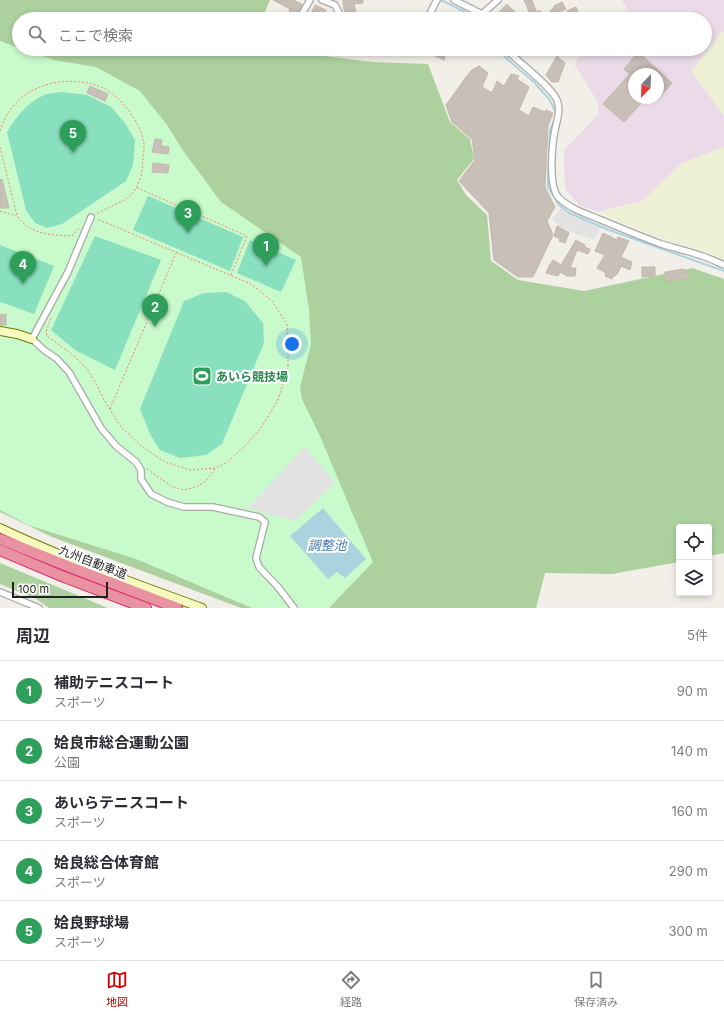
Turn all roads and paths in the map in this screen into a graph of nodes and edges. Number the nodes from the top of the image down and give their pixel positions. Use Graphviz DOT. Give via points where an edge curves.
graph roads {
  1 [pos="310,0"];
  2 [pos="322,0"];
  3 [pos="436,0"];
  4 [pos="454,0"];
  5 [pos="498,0"];
  6 [pos="303,12"];
  7 [pos="338,12"];
  8 [pos="430,12"];
  9 [pos="474,12"];
  10 [pos="487,12"];
  11 [pos="514,56"];
  12 [pos="0,130"];
  13 [pos="0,147"];
  14 [pos="136,188"];
  15 [pos="0,211"];
  16 [pos="17,216"];
  17 [pos="91,217"];
  18 [pos="81,226"];
  19 [pos="177,253"];
  20 [pos="724,265"];
  21 [pos="231,276"];
  22 [pos="53,312"];
  23 [pos="0,331"];
  24 [pos="32,339"];
  25 [pos="110,409"];
  26 [pos="136,462"];
  27 [pos="216,468"];
  28 [pos="0,528"];
  29 [pos="0,539"];
  30 [pos="0,550"];
  31 [pos="0,592"];
  32 [pos="39,608"];
  33 [pos="146,608"];
  34 [pos="177,608"];
  35 [pos="202,608"];
  36 [pos="294,608"];
  1 -- 6 [label="street"];
  2 -- 7 [label="street" via="335,6"];
  3 -- 8 [label="street"];
  4 -- 9 [label="street"];
  5 -- 10 [label="street"];
  11 -- 20 [label="street" via="541,81 558,104 552,179 558,197 586,214"];
  12 -- 14 [label="path" via="11,107 30,91 50,83 77,81 102,88 125,104 138,124 144,143 143,168"];
  13 -- 16 [label="path"];
  14 -- 17 [label="path" via="131,195"];
  14 -- 21 [label="path" via="247,236"];
  15 -- 16 [label="path"];
  16 -- 18 [label="path" via="22,223 44,234 72,236"];
  17 -- 19 [label="path"];
  17 -- 24 [label="street" via="68,272"];
  19 -- 21 [label="path"];
  19 -- 25 [label="path"];
  21 -- 27 [label="path" via="251,284 272,301 287,324 288,368 278,400 262,428 226,463"];
  22 -- 25 [label="path" via="47,336 87,369"];
  23 -- 24 [label="street"];
  24 -- 26 [label="street" via="69,372 101,428 116,446"];
  25 -- 27 [label="path" via="121,427 140,445 165,462 190,470"];
  26 -- 27 [label="path" via="171,486 184,490 205,482"];
  26 -- 36 [label="street" via="141,470 141,480 151,494 167,502 184,507 213,507 259,517 265,522 256,558 259,567"];
  28 -- 35 [label="street" via="36,545"];
  29 -- 34 [label="highway, 九州自動車道"];
  30 -- 33 [label="highway, 九州自動車道"];
  31 -- 32 [label="street"];
}
